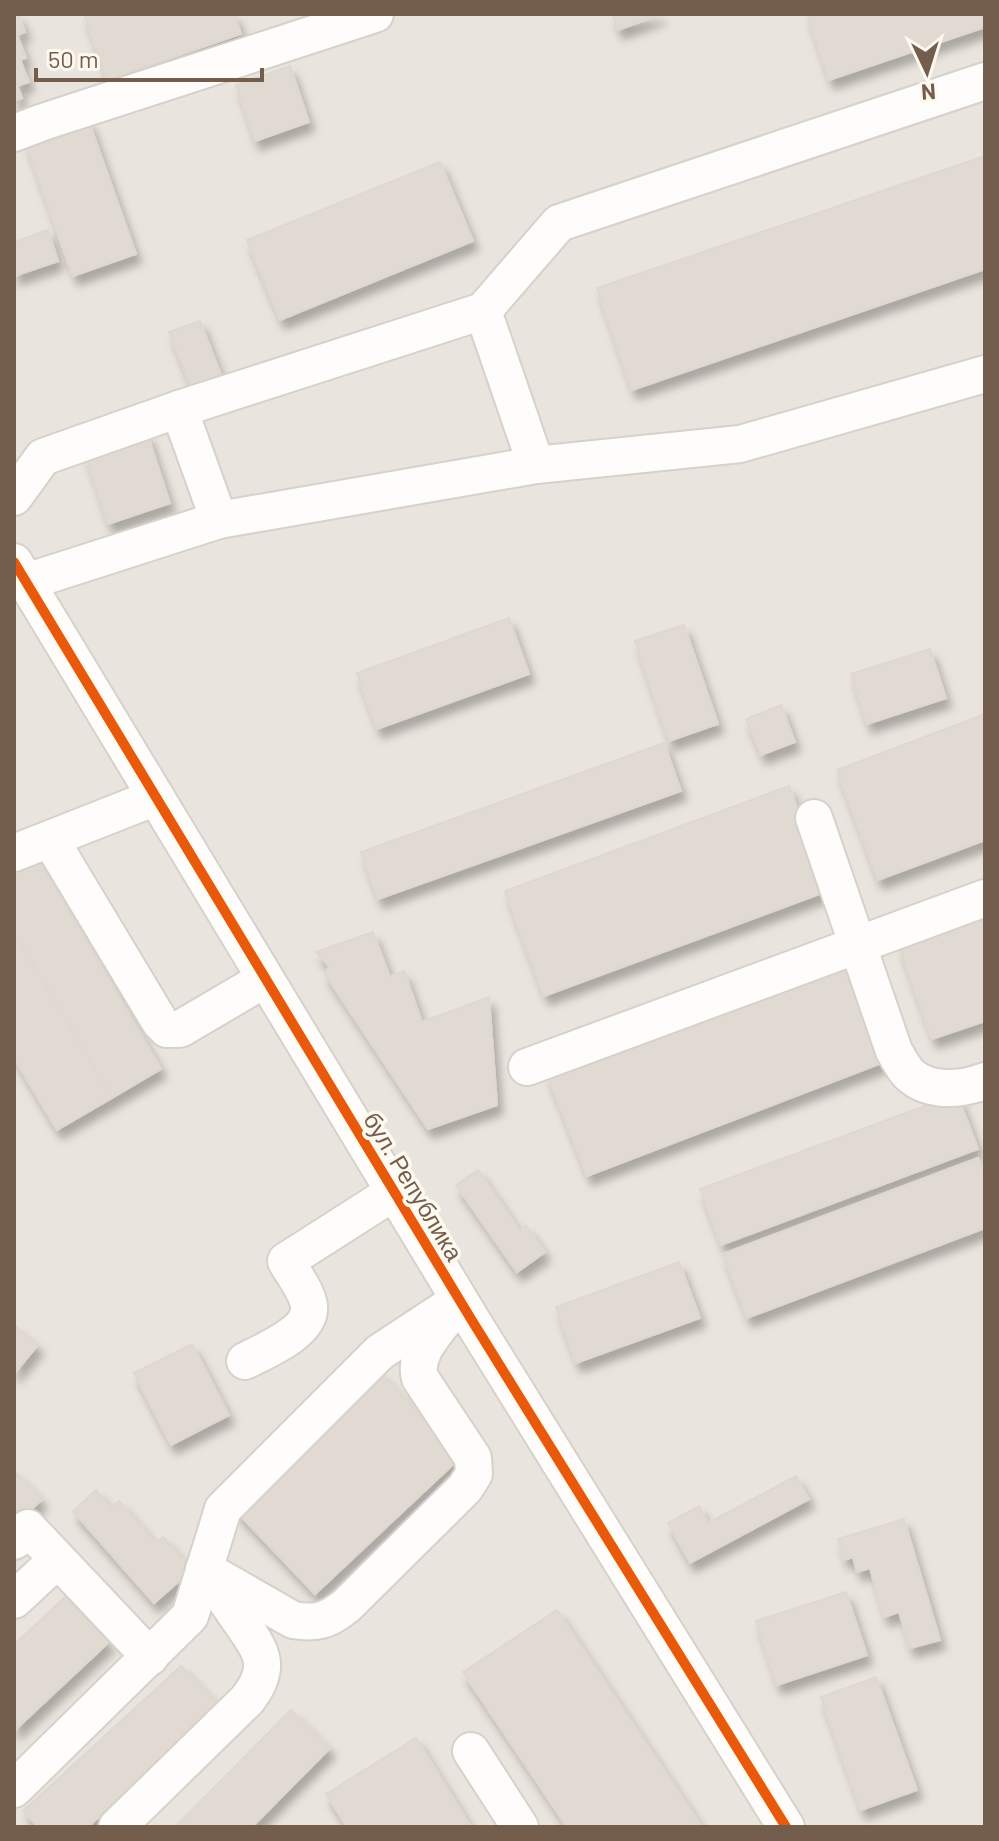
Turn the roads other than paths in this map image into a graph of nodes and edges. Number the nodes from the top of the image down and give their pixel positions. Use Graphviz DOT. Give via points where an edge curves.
graph roads {
  1 [pos="375,14"];
  2 [pos="985,81"];
  3 [pos="14,133"];
  4 [pos="483,311"];
  5 [pos="985,374"];
  6 [pos="179,409"];
  7 [pos="536,465"];
  8 [pos="14,497"];
  9 [pos="219,520"];
  10 [pos="20,572"];
  11 [pos="156,797"];
  12 [pos="814,818"];
  13 [pos="50,839"];
  14 [pos="14,853"];
  15 [pos="985,898"];
  16 [pos="857,944"];
  17 [pos="265,979"];
  18 [pos="527,1067"];
  19 [pos="985,1081"];
  20 [pos="394,1192"];
  21 [pos="459,1300"];
  22 [pos="245,1361"];
  23 [pos="14,1541"];
  24 [pos="57,1560"];
  25 [pos="204,1569"];
  26 [pos="14,1600"];
  27 [pos="150,1657"];
  28 [pos="471,1751"];
  29 [pos="14,1789"];
  30 [pos="117,1827"];
  31 [pos="520,1827"];
  32 [pos="786,1827"];
  1 -- 3 [label="street"];
  2 -- 4 [label="street" via="559,223"];
  4 -- 6 [label="street"];
  4 -- 7 [label="street"];
  5 -- 7 [label="street" via="740,444"];
  6 -- 8 [label="street" via="43,457"];
  6 -- 9 [label="street"];
  7 -- 9 [label="street"];
  9 -- 10 [label="street"];
  10 -- 11 [label="street, бул. Република"];
  11 -- 13 [label="street"];
  11 -- 17 [label="street, бул. Република"];
  12 -- 16 [label="street"];
  13 -- 14 [label="street"];
  13 -- 17 [label="street" via="167,1029 180,1029"];
  15 -- 16 [label="street"];
  16 -- 18 [label="street"];
  16 -- 19 [label="street" via="894,1051 908,1073 925,1085 946,1089"];
  17 -- 20 [label="street, бул. Република"];
  20 -- 21 [label="street, бул. Република"];
  20 -- 22 [label="street" via="286,1261 309,1304 307,1319 297,1331"];
  21 -- 25 [label="street" via="380,1352 223,1509"];
  21 -- 25 [label="street" via="420,1357 418,1371 473,1458 474,1474 465,1488 347,1605 322,1621 293,1620"];
  21 -- 32 [label="street, бул. Република"];
  23 -- 24 [label="street" via="28,1528"];
  24 -- 26 [label="street"];
  24 -- 27 [label="street"];
  25 -- 27 [label="street" via="190,1616"];
  25 -- 30 [label="street" via="256,1643 261,1658 257,1688"];
  27 -- 29 [label="street"];
  28 -- 31 [label="street"];
}
